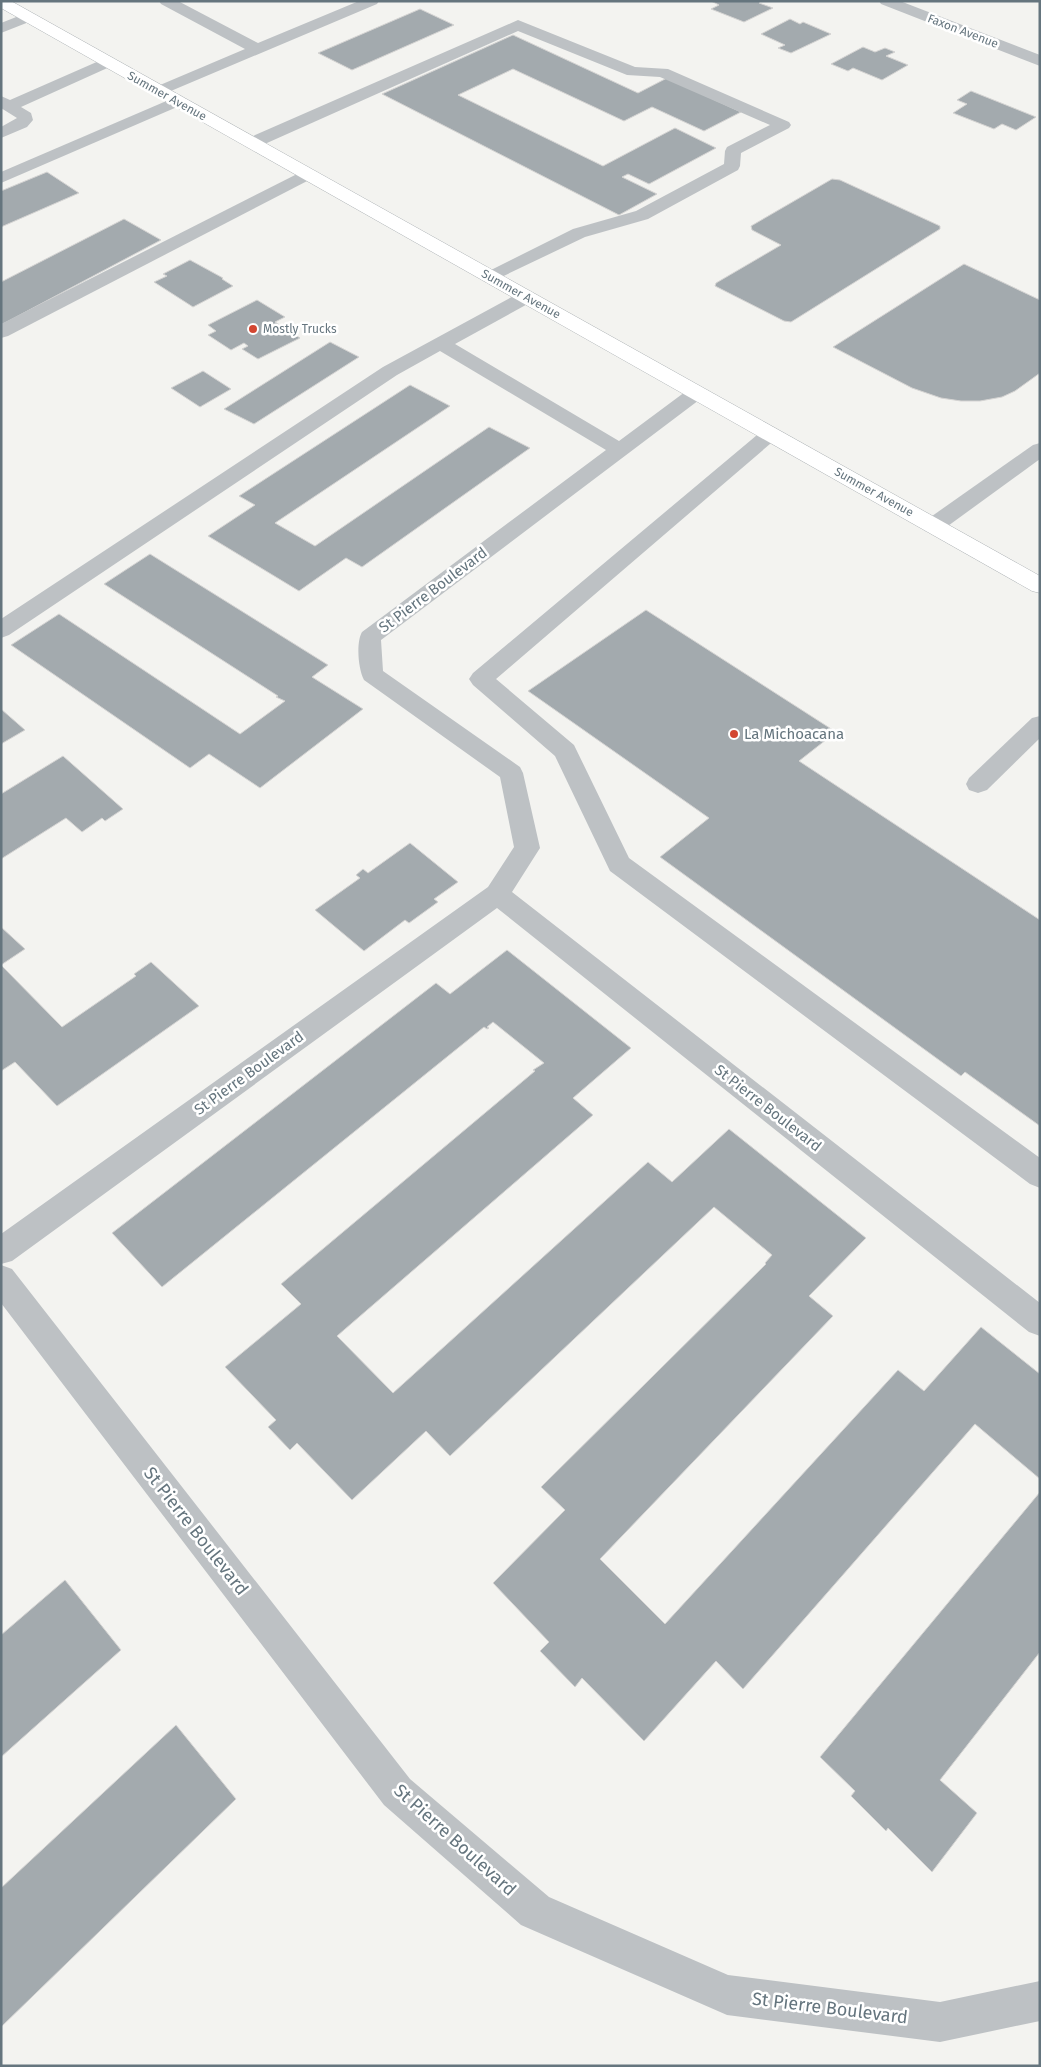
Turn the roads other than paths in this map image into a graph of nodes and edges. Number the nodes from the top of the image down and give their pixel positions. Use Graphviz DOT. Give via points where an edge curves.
graph roads {
  1 [pos="166,1"];
  2 [pos="372,1"];
  3 [pos="886,1"];
  4 [pos="1,2"];
  5 [pos="29,17"];
  6 [pos="1,28"];
  7 [pos="258,49"];
  8 [pos="108,62"];
  9 [pos="1040,62"];
  10 [pos="159,91"];
  11 [pos="178,101"];
  12 [pos="5,104"];
  13 [pos="1,132"];
  14 [pos="252,143"];
  15 [pos="307,174"];
  16 [pos="1,178"];
  17 [pos="491,277"];
  18 [pos="526,297"];
  19 [pos="1,332"];
  20 [pos="440,343"];
  21 [pos="696,393"];
  22 [pos="770,434"];
  23 [pos="1040,449"];
  24 [pos="620,450"];
  25 [pos="934,526"];
  26 [pos="1040,586"];
  27 [pos="1,630"];
  28 [pos="1040,724"];
  29 [pos="978,784"];
  30 [pos="497,894"];
  31 [pos="1040,1175"];
  32 [pos="1,1251"];
  33 [pos="1,1279"];
  34 [pos="1040,1322"];
  35 [pos="1040,2001"];
  1 -- 7 [label="street"];
  2 -- 7 [label="street"];
  3 -- 9 [label="street, Faxon Avenue"];
  4 -- 5 [label="main road, Summer Avenue"];
  5 -- 6 [label="street"];
  5 -- 8 [label="main road, Summer Avenue"];
  7 -- 10 [label="street"];
  8 -- 10 [label="main road, Summer Avenue"];
  8 -- 12 [label="street"];
  10 -- 11 [label="main road, Summer Avenue"];
  11 -- 14 [label="main road, Summer Avenue"];
  11 -- 16 [label="street"];
  12 -- 13 [label="street" via="26,116 21,124"];
  14 -- 15 [label="main road, Summer Avenue"];
  14 -- 17 [label="street" via="518,26 633,72 662,72 783,126 733,151 732,166 642,215 579,233"];
  15 -- 17 [label="main road, Summer Avenue"];
  15 -- 19 [label="street"];
  17 -- 18 [label="main road, Summer Avenue"];
  18 -- 20 [label="street"];
  18 -- 21 [label="main road, Summer Avenue"];
  20 -- 24 [label="street"];
  20 -- 27 [label="street" via="390,371"];
  21 -- 22 [label="main road, Summer Avenue"];
  21 -- 24 [label="street, St Pierre Boulevard"];
  22 -- 25 [label="main road, Summer Avenue"];
  22 -- 31 [label="street" via="481,679 565,751 619,864"];
  23 -- 25 [label="street"];
  24 -- 30 [label="street, St Pierre Boulevard" via="370,637 372,674 512,773 527,848"];
  25 -- 26 [label="main road, Summer Avenue"];
  28 -- 29 [label="street"];
  30 -- 32 [label="street, St Pierre Boulevard"];
  30 -- 34 [label="street, St Pierre Boulevard"];
  33 -- 35 [label="street, St Pierre Boulevard" via="397,1792 535,1912 727,1995 940,2022"];
}
